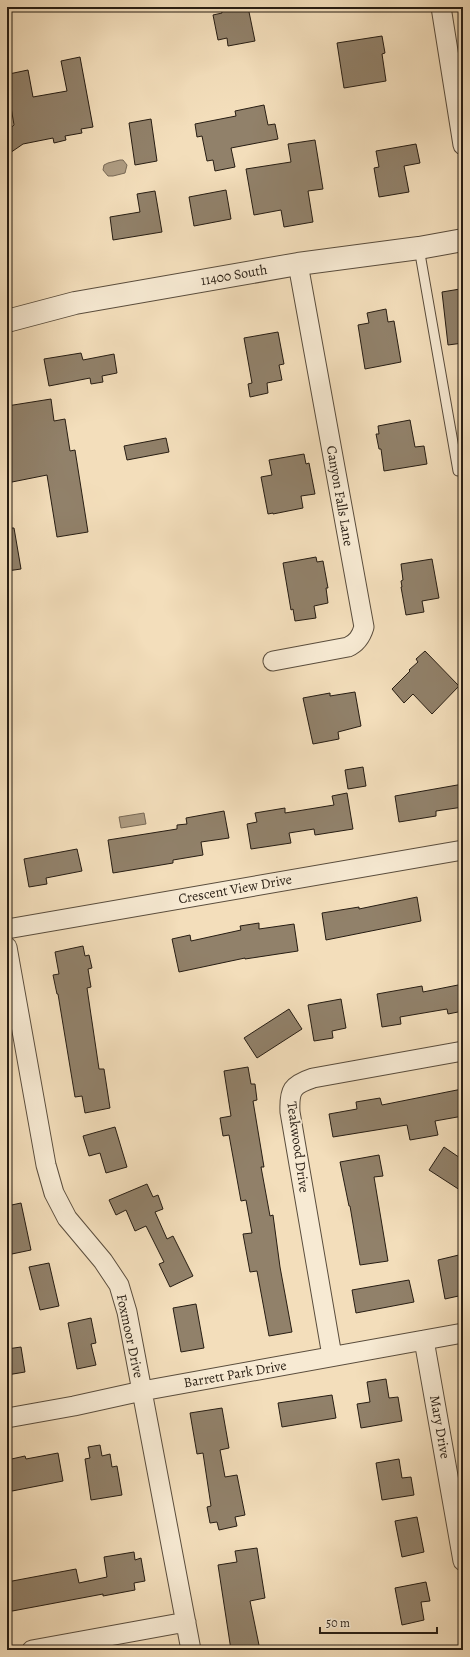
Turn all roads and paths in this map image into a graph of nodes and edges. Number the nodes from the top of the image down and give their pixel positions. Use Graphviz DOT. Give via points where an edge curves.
graph roads {
  1 [pos="441,7"];
  2 [pos="463,145"];
  3 [pos="463,240"];
  4 [pos="419,248"];
  5 [pos="298,264"];
  6 [pos="7,321"];
  7 [pos="458,471"];
  8 [pos="273,661"];
  9 [pos="463,850"];
  10 [pos="7,929"];
  11 [pos="7,947"];
  12 [pos="463,1051"];
  13 [pos="463,1333"];
  14 [pos="424,1340"];
  15 [pos="332,1356"];
  16 [pos="142,1390"];
  17 [pos="7,1418"];
  18 [pos="463,1561"];
  19 [pos="186,1622"];
  20 [pos="32,1650"];
  21 [pos="191,1650"];
  1 -- 2 [label="street"];
  3 -- 4 [label="street, 11400 South"];
  4 -- 5 [label="street, 11400 South"];
  4 -- 7 [label="lane"];
  5 -- 6 [label="street, 11400 South" via="75,303"];
  5 -- 8 [label="street, Canyon Falls Lane" via="364,627 357,642 348,647"];
  9 -- 10 [label="street, Crescent View Drive"];
  11 -- 16 [label="street, Foxmoor Drive" via="48,1172 54,1192 67,1218 103,1261 119,1285 127,1312"];
  12 -- 15 [label="street, Teakwood Drive" via="313,1078 300,1082 292,1089 289,1100 290,1112"];
  13 -- 14 [label="street, Barrett Park Drive"];
  14 -- 15 [label="street, Barrett Park Drive"];
  14 -- 18 [label="street, Mary Drive"];
  15 -- 16 [label="street, Barrett Park Drive"];
  16 -- 17 [label="street, Barrett Park Drive"];
  16 -- 19 [label="street, Foxmoor Drive"];
  19 -- 20 [label="street"];
  19 -- 21 [label="street, Foxmoor Drive"];
}
